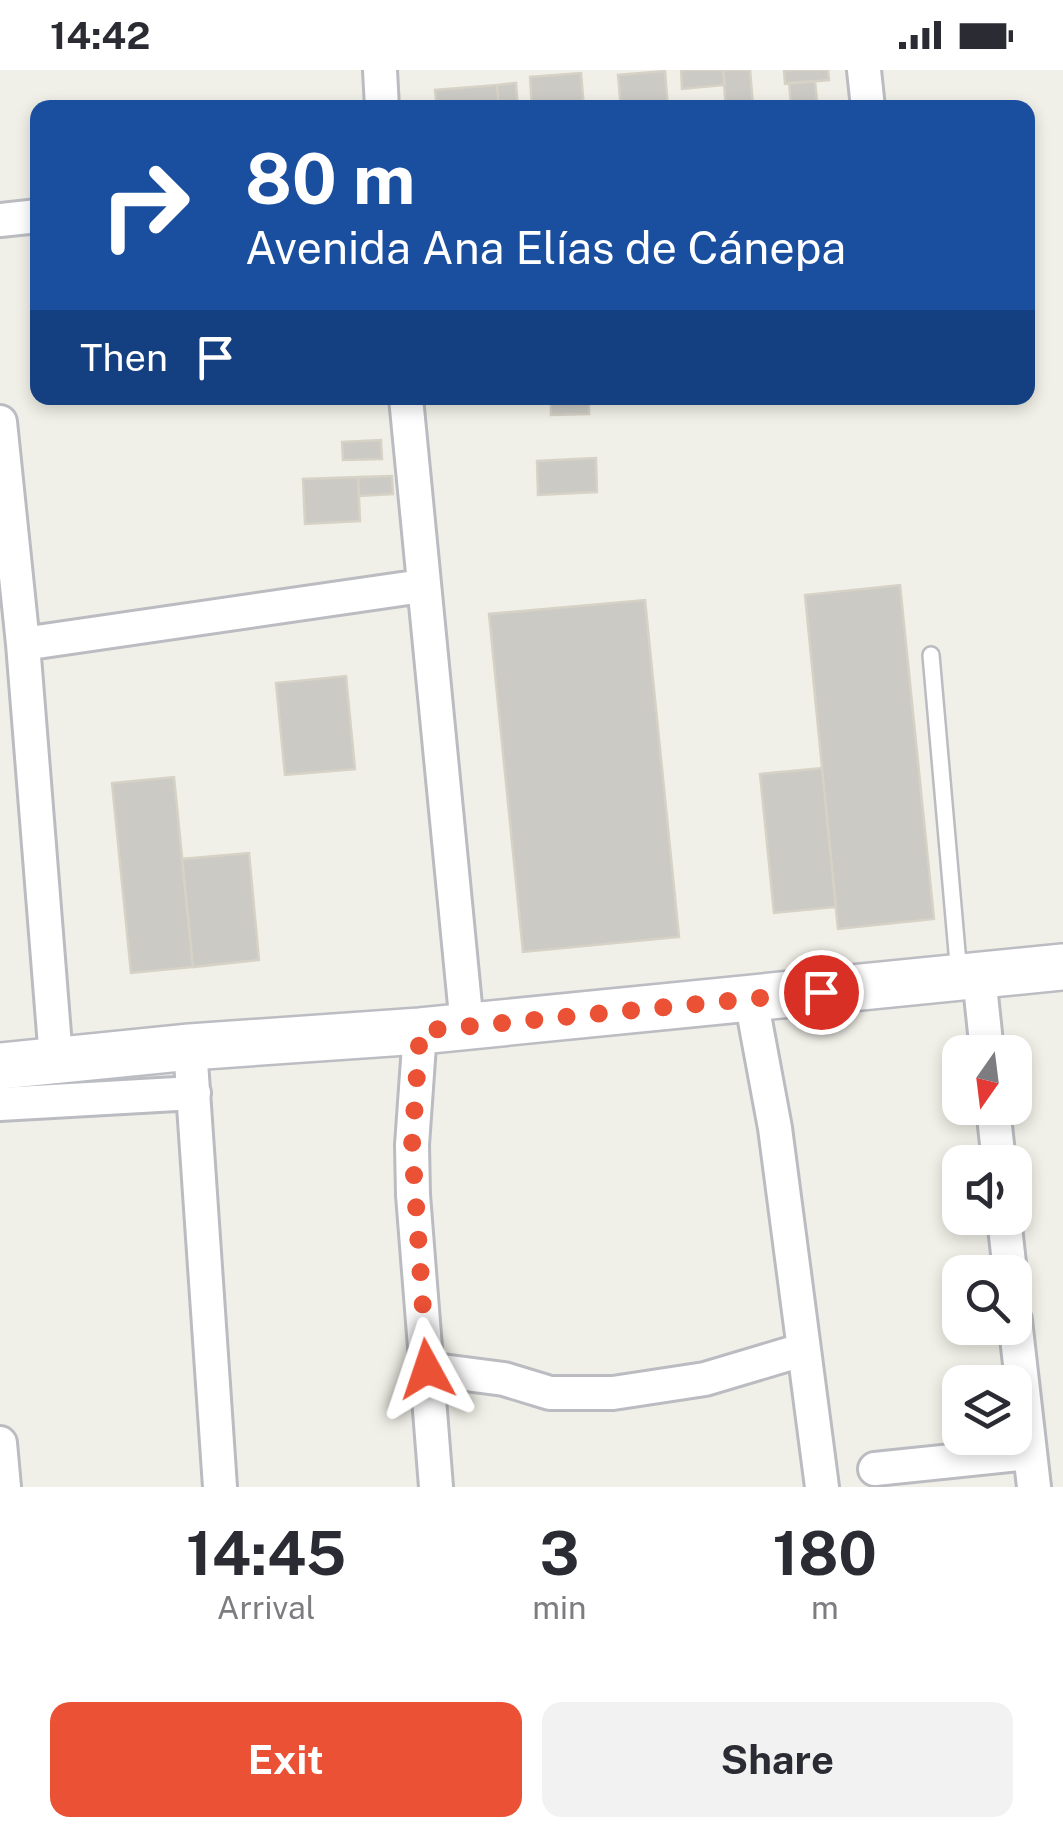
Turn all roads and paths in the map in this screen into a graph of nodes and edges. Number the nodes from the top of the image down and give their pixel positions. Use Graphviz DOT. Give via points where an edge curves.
graph roads {
  1 [pos="380,70"];
  2 [pos="864,70"];
  3 [pos="382,100"];
  4 [pos="867,100"];
  5 [pos="30,217"];
  6 [pos="0,220"];
  7 [pos="407,405"];
  8 [pos="0,422"];
  9 [pos="422,586"];
  10 [pos="14,631"];
  11 [pos="931,655"];
  12 [pos="1063,967"];
  13 [pos="969,977"];
  14 [pos="751,999"];
  15 [pos="467,1026"];
  16 [pos="420,1031"];
  17 [pos="983,1035"];
  18 [pos="190,1047"];
  19 [pos="56,1059"];
  20 [pos="0,1066"];
  21 [pos="194,1093"];
  22 [pos="0,1104"];
  23 [pos="1019,1345"];
  24 [pos="802,1350"];
  25 [pos="427,1369"];
  26 [pos="0,1443"];
  27 [pos="876,1469"];
  28 [pos="1040,1473"];
  29 [pos="4,1487"];
  30 [pos="220,1487"];
  31 [pos="436,1487"];
  32 [pos="822,1487"];
  1 -- 3 [label="street"];
  2 -- 4 [label="street"];
  5 -- 6 [label="street"];
  7 -- 9 [label="street"];
  8 -- 10 [label="street"];
  9 -- 10 [label="street"];
  9 -- 15 [label="street"];
  10 -- 19 [label="street"];
  11 -- 13 [label="lane"];
  12 -- 13 [label="main road"];
  13 -- 14 [label="main road"];
  13 -- 17 [label="street"];
  14 -- 15 [label="main road"];
  14 -- 24 [label="street" via="775,1128"];
  15 -- 16 [label="main road"];
  16 -- 18 [label="main road"];
  16 -- 25 [label="street" via="413,1178"];
  18 -- 19 [label="main road"];
  18 -- 21 [label="street"];
  19 -- 20 [label="main road"];
  21 -- 22 [label="street"];
  21 -- 30 [label="street"];
  23 -- 28 [label="street"];
  24 -- 25 [label="street" via="705,1379 613,1393 550,1393 504,1378"];
  24 -- 32 [label="street"];
  25 -- 31 [label="street"];
  26 -- 29 [label="street"];
  27 -- 28 [label="street"];
}
